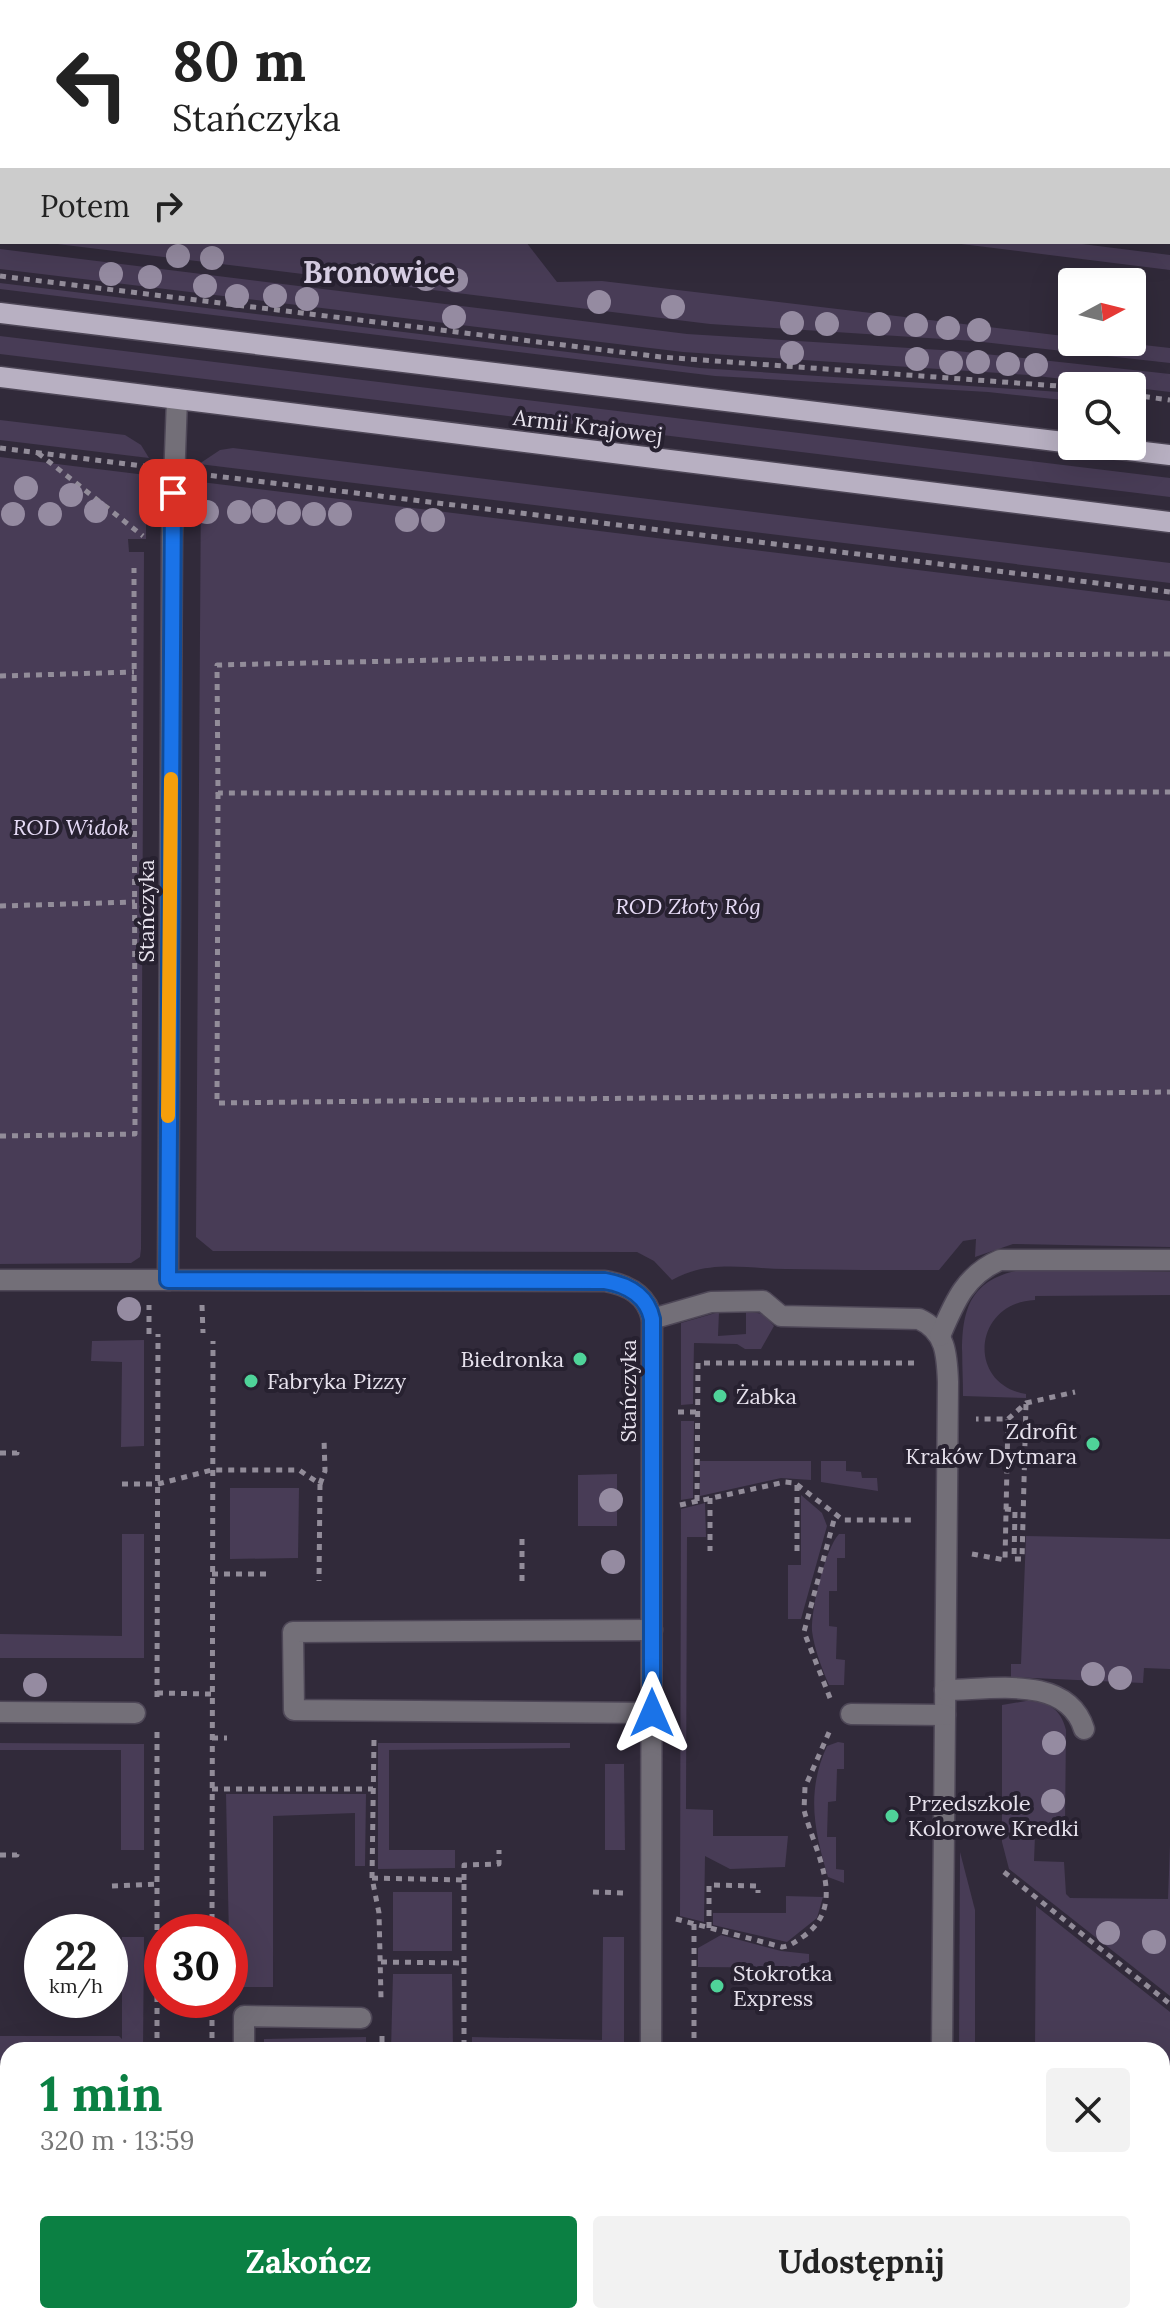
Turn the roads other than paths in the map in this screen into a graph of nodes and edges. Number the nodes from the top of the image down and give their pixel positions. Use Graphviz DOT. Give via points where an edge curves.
graph roads {
  1 [pos="0,313"];
  2 [pos="0,377"];
  3 [pos="177,399"];
  4 [pos="1058,441"];
  5 [pos="1146,452"];
  6 [pos="1170,455"];
  7 [pos="1170,522"];
  8 [pos="1170,1260"];
  9 [pos="0,1280"];
  10 [pos="168,1280"];
  11 [pos="652,1319"];
  12 [pos="940,1336"];
  13 [pos="652,1630"];
  14 [pos="945,1690"];
  15 [pos="0,1712"];
  16 [pos="135,1713"];
  17 [pos="652,1713"];
  18 [pos="839,1714"];
  19 [pos="945,1715"];
  20 [pos="1084,1729"];
  21 [pos="372,2020"];
  22 [pos="244,2042"];
  23 [pos="651,2042"];
  24 [pos="942,2042"];
  1 -- 4 [label="main road, Armii Krajowej"];
  2 -- 3 [label="main road, Armii Krajowej"];
  3 -- 7 [label="main road, Armii Krajowej"];
  3 -- 10 [label="street, Stańczyka"];
  5 -- 6 [label="main road"];
  8 -- 12 [label="street" via="1000,1260 965,1284"];
  9 -- 10 [label="street, Stańczyka"];
  10 -- 11 [label="street, Stańczyka" via="605,1281 633,1290"];
  11 -- 12 [label="street" via="711,1302 748,1300 769,1303 781,1316 919,1319"];
  11 -- 13 [label="street, Stańczyka"];
  12 -- 14 [label="street" via="947,1365"];
  13 -- 17 [label="street, Stańczyka"];
  13 -- 17 [label="street" via="293,1632 294,1710"];
  14 -- 19 [label="street"];
  14 -- 20 [label="street" via="1026,1690 1059,1696 1075,1708"];
  15 -- 16 [label="street"];
  17 -- 23 [label="street, Stańczyka"];
  18 -- 19 [label="street"];
  19 -- 24 [label="street"];
  21 -- 22 [label="street" via="244,2016"];
}
